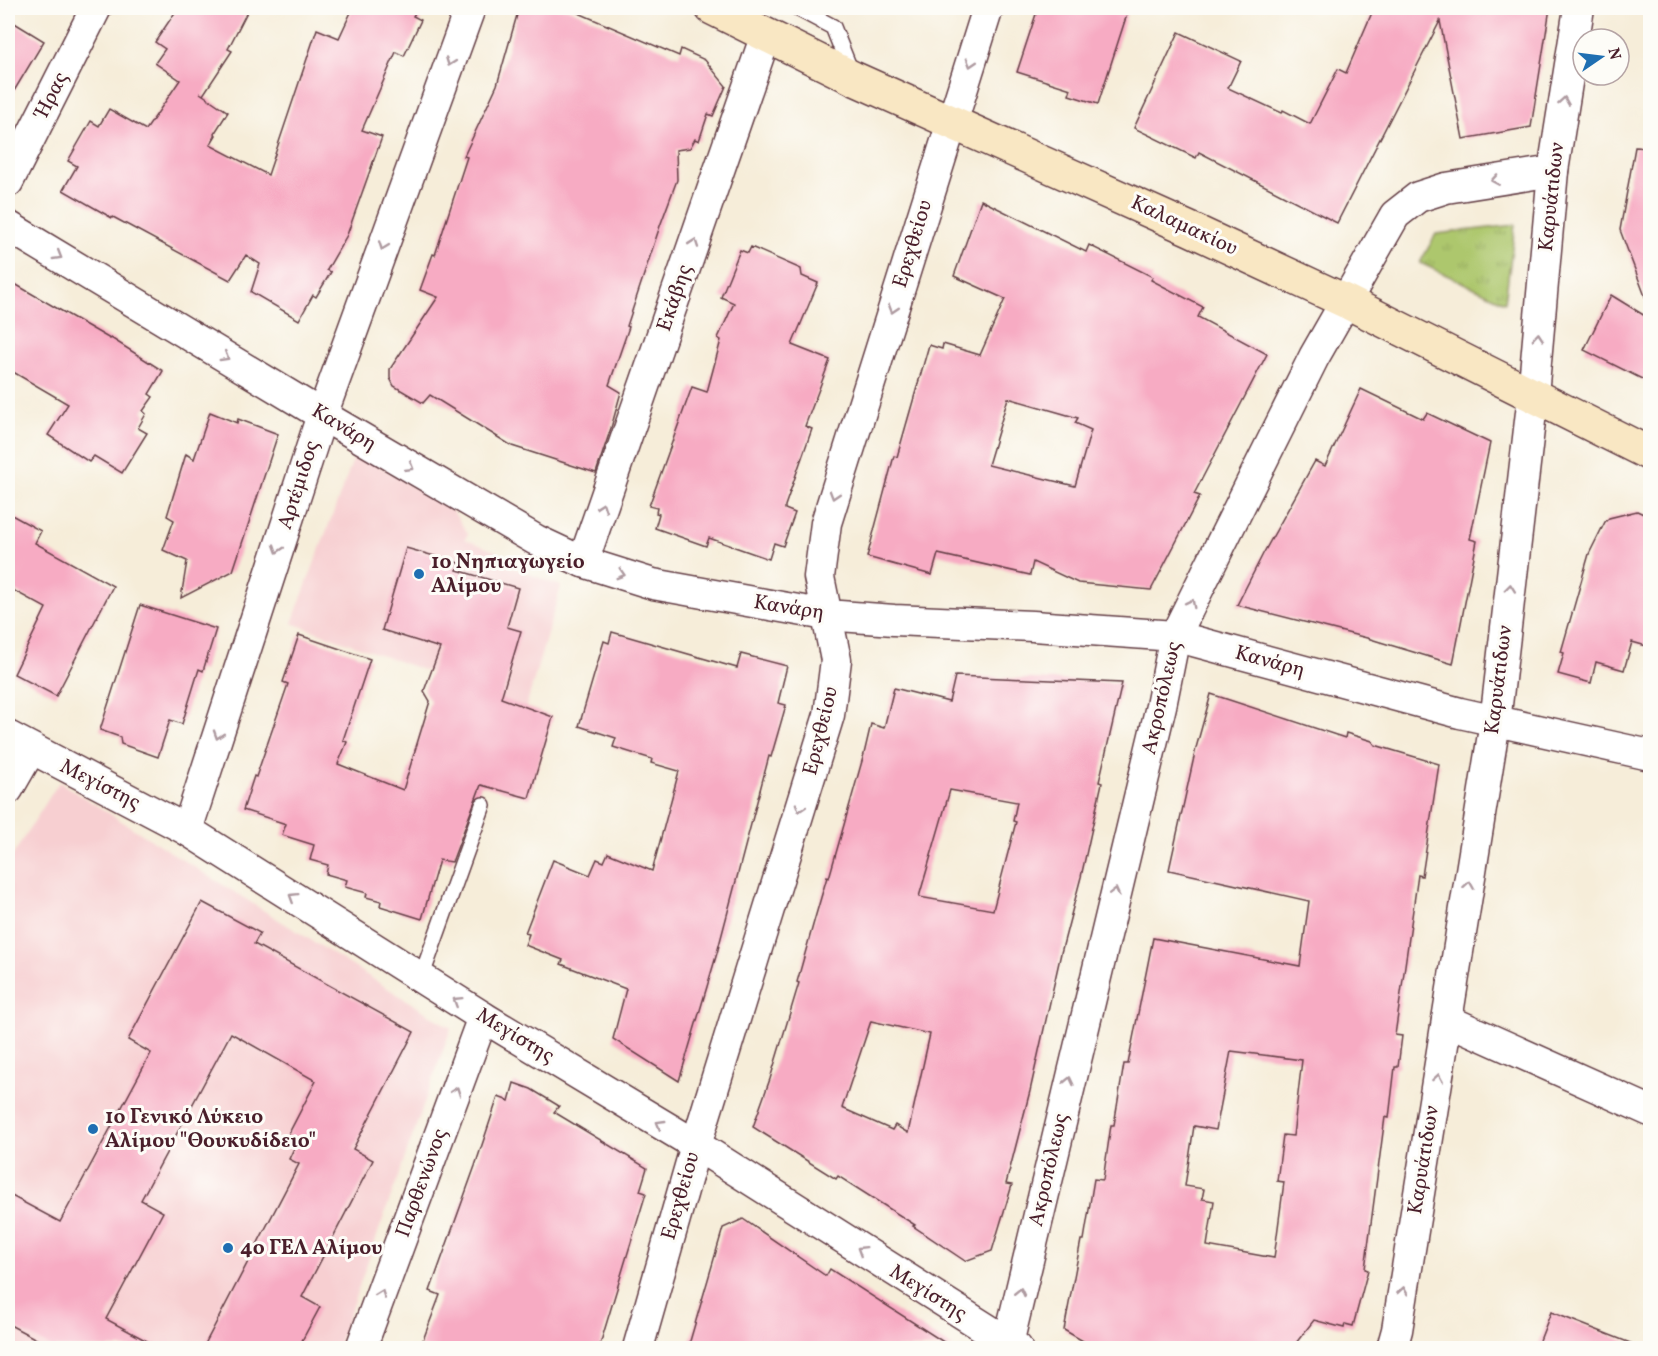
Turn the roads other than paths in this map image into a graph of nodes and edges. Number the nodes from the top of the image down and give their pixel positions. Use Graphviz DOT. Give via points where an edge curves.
graph roads {
  1 [pos="96,8"];
  2 [pos="470,8"];
  3 [pos="712,8"];
  4 [pos="797,8"];
  5 [pos="988,8"];
  6 [pos="1580,8"];
  7 [pos="766,35"];
  8 [pos="853,78"];
  9 [pos="953,122"];
  10 [pos="1553,171"];
  11 [pos="8,182"];
  12 [pos="8,226"];
  13 [pos="1347,302"];
  14 [pos="1533,395"];
  15 [pos="322,415"];
  16 [pos="1650,454"];
  17 [pos="583,562"];
  18 [pos="826,615"];
  19 [pos="1174,636"];
  20 [pos="1495,722"];
  21 [pos="19,742"];
  22 [pos="1650,755"];
  23 [pos="8,789"];
  24 [pos="483,805"];
  25 [pos="187,830"];
  26 [pos="421,978"];
  27 [pos="483,1017"];
  28 [pos="1447,1020"];
  29 [pos="1650,1111"];
  30 [pos="696,1145"];
  31 [pos="1011,1347"];
  32 [pos="361,1348"];
  33 [pos="638,1348"];
  34 [pos="1392,1348"];
  1 -- 11 [label="street, Ήρας"];
  2 -- 15 [label="street, Αρτέμιδος, one-way"];
  3 -- 7 [label="main road, Καλαμακίου"];
  4 -- 8 [label="lane" via="833,27"];
  5 -- 9 [label="street, Ερεχθείου, one-way"];
  10 -- 6 [label="street, Καρυάτιδων, one-way"];
  7 -- 8 [label="main road, Καλαμακίου"];
  17 -- 7 [label="street, Εκάβης, one-way"];
  8 -- 9 [label="main road, Καλαμακίου"];
  9 -- 13 [label="main road, Καλαμακίου"];
  9 -- 18 [label="street, Ερεχθείου, one-way" via="826,523 819,577"];
  10 -- 13 [label="street, Ακροπόλεως, one-way" via="1446,188 1418,197 1395,215"];
  14 -- 10 [label="street, Καρυάτιδων, one-way"];
  12 -- 15 [label="street, Κανάρη, one-way"];
  13 -- 14 [label="main road, Καλαμακίου"];
  19 -- 13 [label="street, Ακροπόλεως, one-way" via="1314,357"];
  14 -- 16 [label="main road, Καλαμακίου"];
  20 -- 14 [label="street, Καρυάτιδων, one-way"];
  15 -- 17 [label="street, Κανάρη, one-way" via="536,540"];
  15 -- 25 [label="street, Αρτέμιδος, one-way"];
  17 -- 18 [label="street, Κανάρη, one-way" via="653,584"];
  18 -- 19 [label="street, Κανάρη"];
  18 -- 30 [label="street, Ερεχθείου, one-way" via="836,660 829,715"];
  19 -- 20 [label="street, Κανάρη"];
  31 -- 19 [label="street, Ακροπόλεως, one-way"];
  20 -- 22 [label="street, Κανάρη"];
  28 -- 20 [label="street, Καρυάτιδων, one-way"];
  21 -- 23 [label="street"];
  21 -- 25 [label="street, Μεγίστης"];
  24 -- 26 [label="lane"];
  26 -- 25 [label="street, Μεγίστης, one-way"];
  27 -- 26 [label="street, Μεγίστης, one-way"];
  30 -- 27 [label="street, Μεγίστης, one-way"];
  32 -- 27 [label="street, Παρθενώνος, one-way"];
  28 -- 29 [label="street"];
  34 -- 28 [label="street, Καρυάτιδων, one-way"];
  31 -- 30 [label="street, Μεγίστης, one-way"];
  30 -- 33 [label="street, Ερεχθείου"];
}
